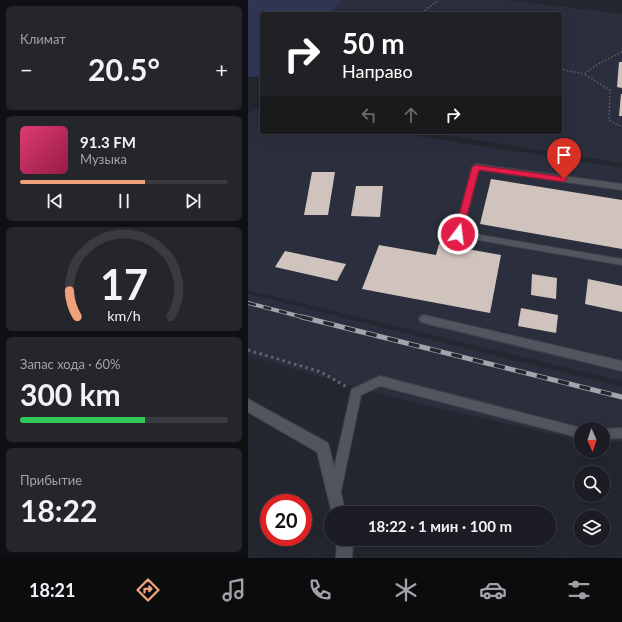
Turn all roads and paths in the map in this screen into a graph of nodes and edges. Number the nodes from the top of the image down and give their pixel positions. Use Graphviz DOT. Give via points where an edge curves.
graph roads {
  1 [pos="439,0"];
  2 [pos="424,12"];
  3 [pos="622,52"];
  4 [pos="562,69"];
  5 [pos="584,74"];
  6 [pos="622,127"];
  7 [pos="622,187"];
  8 [pos="622,262"];
  9 [pos="424,319"];
  10 [pos="248,350"];
  11 [pos="622,366"];
  12 [pos="356,392"];
  13 [pos="248,405"];
  14 [pos="574,431"];
  15 [pos="622,433"];
  16 [pos="610,434"];
  17 [pos="334,495"];
  18 [pos="337,506"];
  19 [pos="345,546"];
  20 [pos="344,558"];
  1 -- 2 [label="path"];
  3 -- 5 [label="path"];
  4 -- 5 [label="path"];
  5 -- 6 [label="path" via="610,90 609,120"];
  7 -- 8 [label="lane" via="476,167 458,234"];
  9 -- 11 [label="lane"];
  10 -- 12 [label="path" via="321,372"];
  12 -- 14 [label="lane" via="380,382"];
  12 -- 17 [label="lane"];
  13 -- 17 [label="street" via="322,448"];
  15 -- 16 [label="lane"];
  17 -- 18 [label="street"];
  19 -- 20 [label="street"];
}
